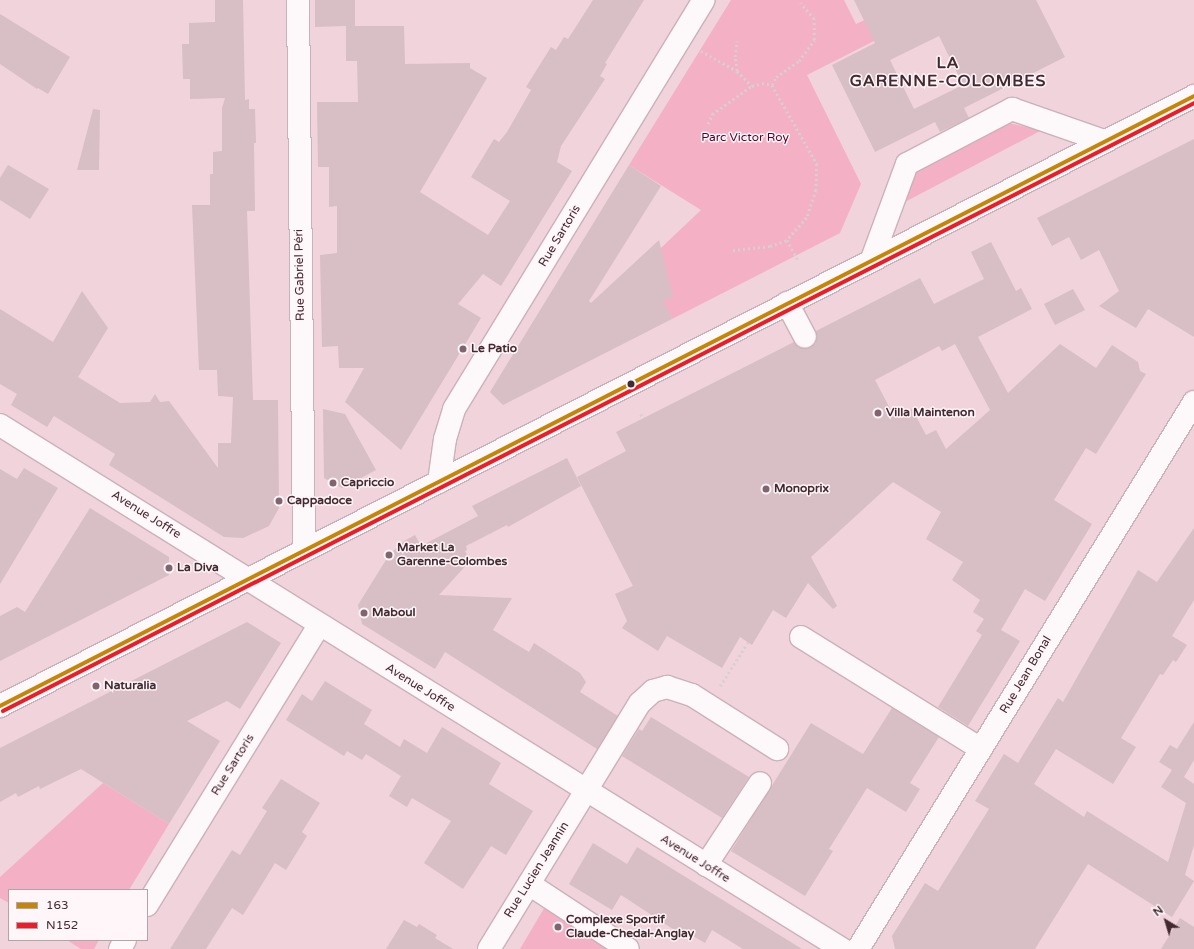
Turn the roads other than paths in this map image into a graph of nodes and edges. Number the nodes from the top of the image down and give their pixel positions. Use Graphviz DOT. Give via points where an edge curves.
graph roads {
  1 [pos="298,0"];
  2 [pos="704,0"];
  3 [pos="1194,96"];
  4 [pos="1104,141"];
  5 [pos="872,259"];
  6 [pos="787,303"];
  7 [pos="805,337"];
  8 [pos="1194,402"];
  9 [pos="0,425"];
  10 [pos="439,482"];
  11 [pos="304,550"];
  12 [pos="248,578"];
  13 [pos="319,625"];
  14 [pos="801,637"];
  15 [pos="0,706"];
  16 [pos="777,749"];
  17 [pos="981,749"];
  18 [pos="760,784"];
  19 [pos="586,792"];
  20 [pos="706,866"];
  21 [pos="529,884"];
  22 [pos="148,903"];
  23 [pos="489,949"];
  24 [pos="628,949"];
  25 [pos="842,949"];
  26 [pos="858,949"];
  1 -- 11 [label="street, Rue Gabriel Péri"];
  2 -- 10 [label="street, Rue Sartoris" via="454,409 445,439"];
  3 -- 4 [label="street"];
  4 -- 5 [label="street"];
  4 -- 5 [label="street" via="1012,109 907,164"];
  5 -- 6 [label="street"];
  6 -- 7 [label="street"];
  6 -- 10 [label="street"];
  8 -- 17 [label="street, Rue Jean Bonal"];
  9 -- 12 [label="street, Avenue Joffre"];
  10 -- 11 [label="street"];
  11 -- 12 [label="street"];
  12 -- 13 [label="street, Avenue Joffre"];
  12 -- 15 [label="street"];
  13 -- 19 [label="street, Avenue Joffre"];
  13 -- 22 [label="street, Rue Sartoris"];
  14 -- 17 [label="street"];
  16 -- 19 [label="street, Rue Lucien Jeannin" via="692,695 667,687 653,691 640,703"];
  17 -- 26 [label="street, Rue Jean Bonal"];
  18 -- 20 [label="street"];
  19 -- 20 [label="street, Avenue Joffre"];
  19 -- 21 [label="street, Rue Lucien Jeannin"];
  20 -- 25 [label="street, Avenue Joffre"];
  21 -- 23 [label="street, Rue Lucien Jeannin"];
  21 -- 24 [label="street"];
}
